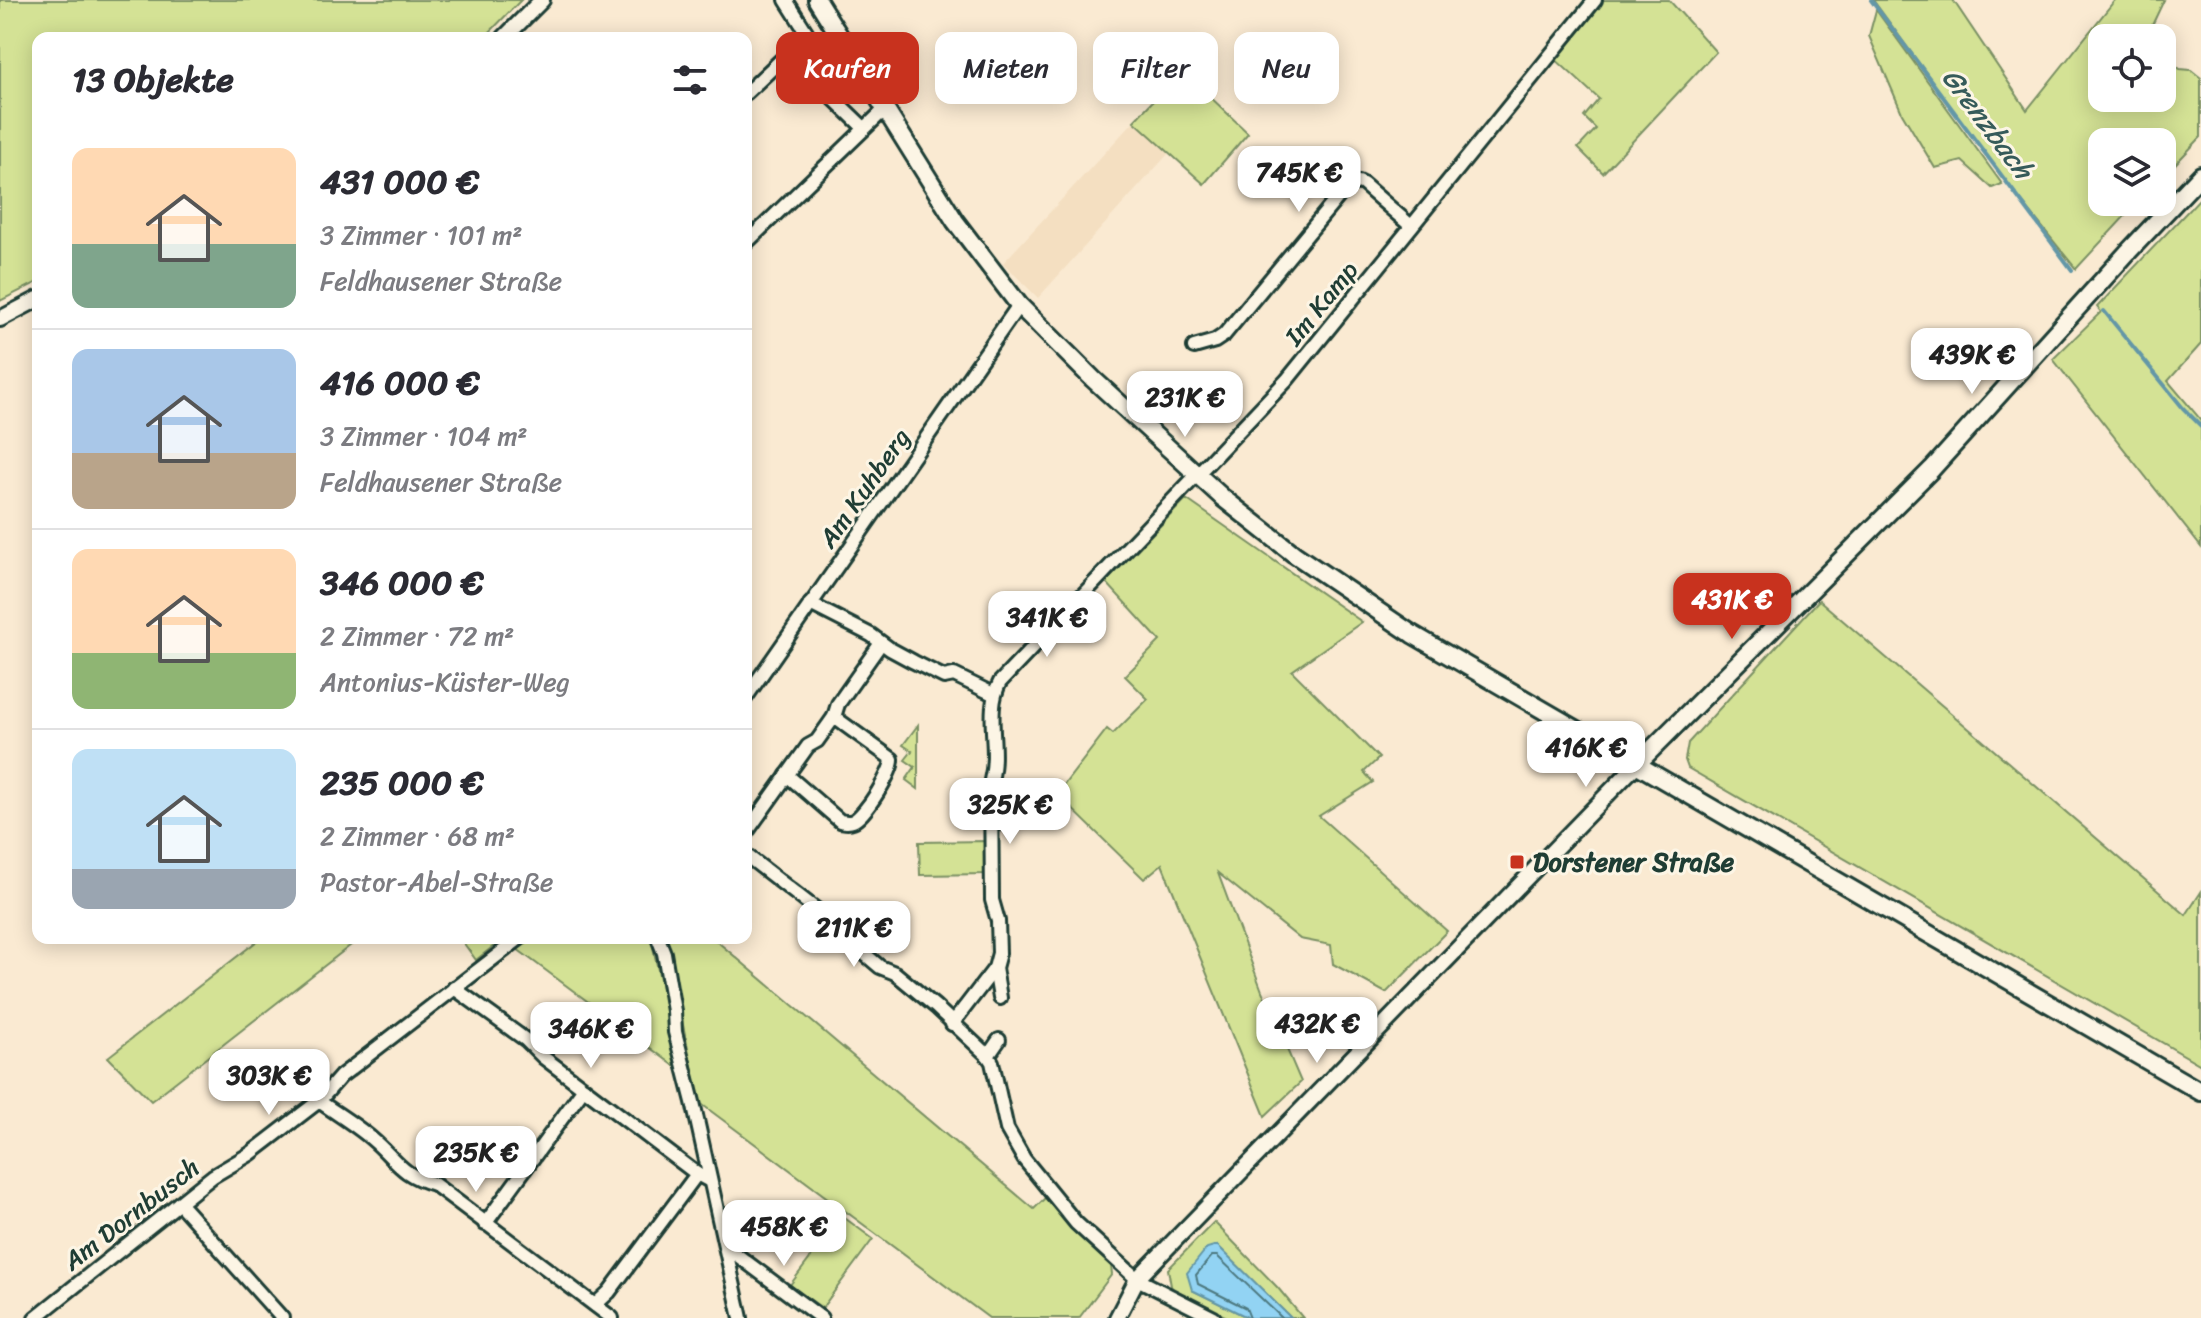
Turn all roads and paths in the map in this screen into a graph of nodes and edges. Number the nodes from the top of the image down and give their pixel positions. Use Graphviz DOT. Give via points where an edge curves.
graph roads {
  1 [pos="542,0"];
  2 [pos="786,0"];
  3 [pos="817,0"];
  4 [pos="1595,0"];
  5 [pos="510,32"];
  6 [pos="806,32"];
  7 [pos="776,65"];
  8 [pos="752,87"];
  9 [pos="839,104"];
  10 [pos="885,109"];
  11 [pos="864,128"];
  12 [pos="2201,175"];
  13 [pos="1411,226"];
  14 [pos="752,237"];
  15 [pos="32,302"];
  16 [pos="1019,305"];
  17 [pos="0,319"];
  18 [pos="1194,347"];
  19 [pos="1196,475"];
  20 [pos="810,604"];
  21 [pos="881,643"];
  22 [pos="752,688"];
  23 [pos="993,694"];
  24 [pos="834,717"];
  25 [pos="1637,764"];
  26 [pos="787,775"];
  27 [pos="752,825"];
  28 [pos="752,860"];
  29 [pos="512,944"];
  30 [pos="660,944"];
  31 [pos="995,968"];
  32 [pos="454,988"];
  33 [pos="1000,998"];
  34 [pos="952,1024"];
  35 [pos="999,1040"];
  36 [pos="988,1056"];
  37 [pos="584,1088"];
  38 [pos="2201,1092"];
  39 [pos="319,1101"];
  40 [pos="697,1174"];
  41 [pos="710,1181"];
  42 [pos="179,1203"];
  43 [pos="485,1224"];
  44 [pos="725,1246"];
  45 [pos="1137,1279"];
  46 [pos="595,1305"];
  47 [pos="35,1318"];
  48 [pos="282,1318"];
  49 [pos="612,1318"];
  50 [pos="741,1318"];
  51 [pos="821,1318"];
  52 [pos="1117,1318"];
  53 [pos="1214,1318"];
  1 -- 5 [label="street"];
  2 -- 6 [label="street"];
  3 -- 10 [label="main road"];
  4 -- 13 [label="street, Im Kamp"];
  7 -- 8 [label="street"];
  9 -- 11 [label="street"];
  10 -- 11 [label="street"];
  10 -- 16 [label="main road" via="955,221"];
  11 -- 14 [label="street"];
  12 -- 25 [label="main road" via="1932,469"];
  13 -- 18 [label="street" via="1363,184 1348,185 1224,335"];
  13 -- 19 [label="street, Im Kamp" via="1287,380"];
  15 -- 17 [label="street"];
  16 -- 19 [label="main road"];
  16 -- 20 [label="street, Am Kuhberg"];
  19 -- 23 [label="street, Im Kamp"];
  19 -- 25 [label="main road" via="1294,554 1412,634"];
  20 -- 21 [label="street"];
  20 -- 22 [label="street, Am Kuhberg"];
  21 -- 23 [label="street" via="944,677 954,675"];
  21 -- 24 [label="street"];
  23 -- 31 [label="street" via="992,900 999,953"];
  24 -- 26 [label="street"];
  24 -- 26 [label="street" via="892,759 891,771 859,817 840,821"];
  25 -- 38 [label="main road"];
  25 -- 45 [label="street"];
  26 -- 27 [label="street"];
  28 -- 34 [label="street"];
  29 -- 32 [label="street, Am Dornbusch"];
  30 -- 41 [label="street"];
  31 -- 33 [label="street"];
  31 -- 34 [label="street"];
  32 -- 37 [label="street"];
  32 -- 39 [label="street, Am Dornbusch" via="341,1076"];
  34 -- 36 [label="street"];
  35 -- 36 [label="street"];
  36 -- 45 [label="street" via="1007,1129 1024,1159 1076,1223"];
  37 -- 40 [label="street"];
  37 -- 43 [label="street"];
  39 -- 42 [label="street, Am Dornbusch"];
  39 -- 43 [label="street" via="374,1140 416,1179 434,1184"];
  40 -- 41 [label="street"];
  40 -- 46 [label="street"];
  41 -- 44 [label="street"];
  42 -- 47 [label="street, Am Dornbusch"];
  42 -- 48 [label="street"];
  43 -- 46 [label="street"];
  44 -- 50 [label="street"];
  44 -- 51 [label="street"];
  45 -- 52 [label="street"];
  45 -- 53 [label="street"];
  46 -- 49 [label="street"];
}
